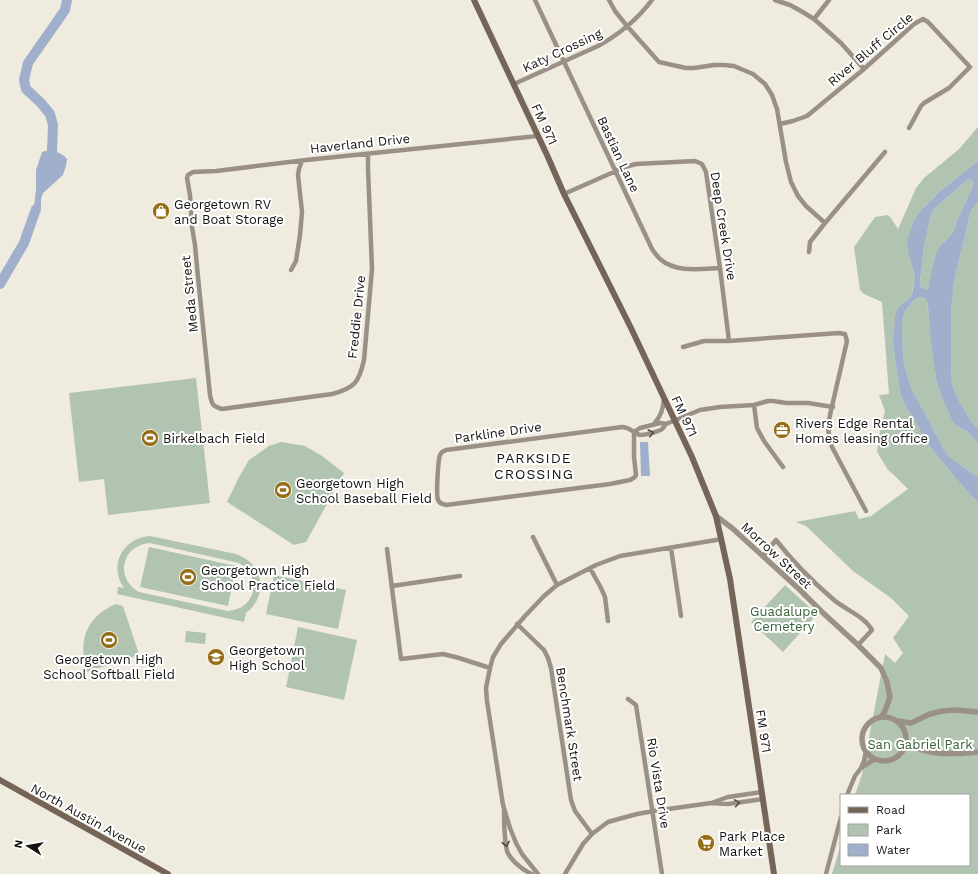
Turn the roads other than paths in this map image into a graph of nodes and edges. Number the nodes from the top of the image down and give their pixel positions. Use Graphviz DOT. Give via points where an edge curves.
graph roads {
  1 [pos="474,0"];
  2 [pos="534,0"];
  3 [pos="609,0"];
  4 [pos="652,0"];
  5 [pos="776,0"];
  6 [pos="829,0"];
  7 [pos="814,19"];
  8 [pos="627,26"];
  9 [pos="564,62"];
  10 [pos="864,69"];
  11 [pos="514,84"];
  12 [pos="780,124"];
  13 [pos="909,128"];
  14 [pos="538,136"];
  15 [pos="885,152"];
  16 [pos="368,154"];
  17 [pos="302,161"];
  18 [pos="615,172"];
  19 [pos="187,178"];
  20 [pos="564,194"];
  21 [pos="825,223"];
  22 [pos="810,252"];
  23 [pos="720,268"];
  24 [pos="291,270"];
  25 [pos="729,341"];
  26 [pos="683,347"];
  27 [pos="664,399"];
  28 [pos="754,405"];
  29 [pos="214,406"];
  30 [pos="833,407"];
  31 [pos="675,421"];
  32 [pos="654,424"];
  33 [pos="666,424"];
  34 [pos="634,432"];
  35 [pos="783,467"];
  36 [pos="866,511"];
  37 [pos="716,516"];
  38 [pos="532,537"];
  39 [pos="722,539"];
  40 [pos="671,548"];
  41 [pos="387,550"];
  42 [pos="763,556"];
  43 [pos="590,568"];
  44 [pos="460,576"];
  45 [pos="557,584"];
  46 [pos="392,586"];
  47 [pos="682,616"];
  48 [pos="608,621"];
  49 [pos="517,624"];
  50 [pos="858,645"];
  51 [pos="490,668"];
  52 [pos="628,699"];
  53 [pos="888,704"];
  54 [pos="978,712"];
  55 [pos="881,717"];
  56 [pos="896,720"];
  57 [pos="911,723"];
  58 [pos="906,733"];
  59 [pos="906,741"];
  60 [pos="915,748"];
  61 [pos="866,751"];
  62 [pos="903,752"];
  63 [pos="978,752"];
  64 [pos="875,759"];
  65 [pos="861,768"];
  66 [pos="0,780"];
  67 [pos="762,792"];
  68 [pos="847,794"];
  69 [pos="763,799"];
  70 [pos="711,803"];
  71 [pos="504,805"];
  72 [pos="652,812"];
  73 [pos="840,821"];
  74 [pos="592,834"];
  75 [pos="168,874"];
  76 [pos="532,874"];
  77 [pos="538,874"];
  78 [pos="565,874"];
  79 [pos="662,874"];
  80 [pos="774,874"];
  81 [pos="826,874"];
  1 -- 11 [label="main road, FM 971 / FM 971"];
  2 -- 9 [label="street, Bastian Lane"];
  3 -- 8 [label="street"];
  4 -- 8 [label="street, Katy Crossing"];
  5 -- 7 [label="street"];
  6 -- 7 [label="street"];
  7 -- 10 [label="street" via="841,43"];
  8 -- 9 [label="street, Katy Crossing" via="598,46"];
  8 -- 12 [label="street" via="659,62 686,68 734,66 754,74 772,95"];
  9 -- 11 [label="street, Katy Crossing"];
  9 -- 18 [label="street, Bastian Lane"];
  10 -- 12 [label="street, River Bluff Circle" via="807,116"];
  10 -- 13 [label="street, River Bluff Circle" via="914,24 923,19 970,67 949,88 924,103"];
  11 -- 14 [label="main road, FM 971 / FM 971"];
  12 -- 21 [label="street" via="791,182 806,206"];
  14 -- 16 [label="street, Haverland Drive"];
  14 -- 20 [label="main road, FM 971 / FM 971"];
  15 -- 21 [label="street"];
  16 -- 17 [label="street, Haverland Drive"];
  16 -- 29 [label="street, Freddie Drive" via="372,269 364,360 355,383 341,392 332,394 222,409"];
  17 -- 19 [label="street, Haverland Drive" via="193,172"];
  17 -- 24 [label="street" via="298,175 302,212 300,235 296,261"];
  18 -- 20 [label="street, Deep Creek Drive"];
  18 -- 23 [label="street, Bastian Lane" via="652,249 659,258 668,265 679,268"];
  18 -- 23 [label="street, Deep Creek Drive" via="636,164 695,161 702,164 706,172"];
  19 -- 29 [label="street, Meda Street" via="210,394"];
  20 -- 27 [label="main road, FM 971 / FM 971"];
  21 -- 22 [label="street" via="810,242"];
  23 -- 25 [label="street, Deep Creek Drive"];
  25 -- 26 [label="street" via="704,341"];
  25 -- 30 [label="street" via="845,334 847,341"];
  27 -- 31 [label="main road, FM 971 / FM 971"];
  27 -- 32 [label="street" via="662,411"];
  28 -- 30 [label="street, Parkline Drive" via="773,401 815,403"];
  28 -- 31 [label="street, Parkline Drive" via="700,410"];
  28 -- 35 [label="street" via="757,428"];
  30 -- 36 [label="street" via="828,427 832,447"];
  31 -- 33 [label="street, Parkline Drive"];
  31 -- 37 [label="main road, FM 971 / FM 971"];
  32 -- 33 [label="street, Parkline Drive"];
  32 -- 34 [label="street, Parkline Drive"];
  34 -- 33 [label="street, Parkline Drive, one-way" via="639,435 655,432"];
  34 -- 34 [label="street, Parkline Drive" via="636,475 630,480 446,505 438,500 439,458 446,450 622,427"];
  37 -- 39 [label="main road, FM 971 / FM 971"];
  37 -- 42 [label="street, Morrow Street"];
  38 -- 45 [label="street"];
  39 -- 40 [label="street"];
  39 -- 67 [label="main road, FM 971 / FM 971"];
  40 -- 43 [label="street" via="620,556"];
  40 -- 47 [label="street"];
  41 -- 46 [label="street"];
  42 -- 50 [label="street, Morrow Street"];
  42 -- 50 [label="street" via="776,540 807,575 869,625 872,630"];
  43 -- 45 [label="street"];
  43 -- 48 [label="street" via="601,588"];
  44 -- 46 [label="street"];
  45 -- 49 [label="street"];
  46 -- 51 [label="street" via="401,659 443,654"];
  49 -- 51 [label="street" via="493,657"];
  49 -- 74 [label="street, Benchmark Street" via="544,650 548,658 571,800 575,811"];
  50 -- 53 [label="street, Morrow Street" via="881,668 890,697"];
  51 -- 71 [label="street" via="486,688 487,701"];
  52 -- 72 [label="street, Rio Vista Drive" via="636,705"];
  53 -- 55 [label="street, Morrow Street"];
  53 -- 56 [label="street, Morrow Street"];
  54 -- 57 [label="street" via="942,711"];
  55 -- 56 [label="street"];
  55 -- 61 [label="street" via="866,726 863,734"];
  56 -- 57 [label="street"];
  56 -- 58 [label="street"];
  57 -- 58 [label="street"];
  58 -- 59 [label="street"];
  59 -- 60 [label="street"];
  59 -- 62 [label="street"];
  60 -- 62 [label="street"];
  60 -- 63 [label="street" via="947,754"];
  61 -- 64 [label="street"];
  61 -- 65 [label="street"];
  62 -- 64 [label="street" via="890,760"];
  64 -- 65 [label="street"];
  65 -- 68 [label="street"];
  66 -- 75 [label="main road, North Austin Avenue"];
  67 -- 69 [label="main road, FM 971 / FM 971"];
  67 -- 70 [label="street" via="728,797"];
  70 -- 69 [label="street, one-way" via="728,804"];
  69 -- 80 [label="main road, FM 971 / FM 971"];
  70 -- 72 [label="street"];
  71 -- 76 [label="street, one-way" via="507,851 517,864"];
  71 -- 77 [label="street" via="516,842"];
  72 -- 74 [label="street" via="608,822"];
  72 -- 79 [label="street, Rio Vista Drive"];
  73 -- 81 [label="street"];
  74 -- 78 [label="street"];
}
